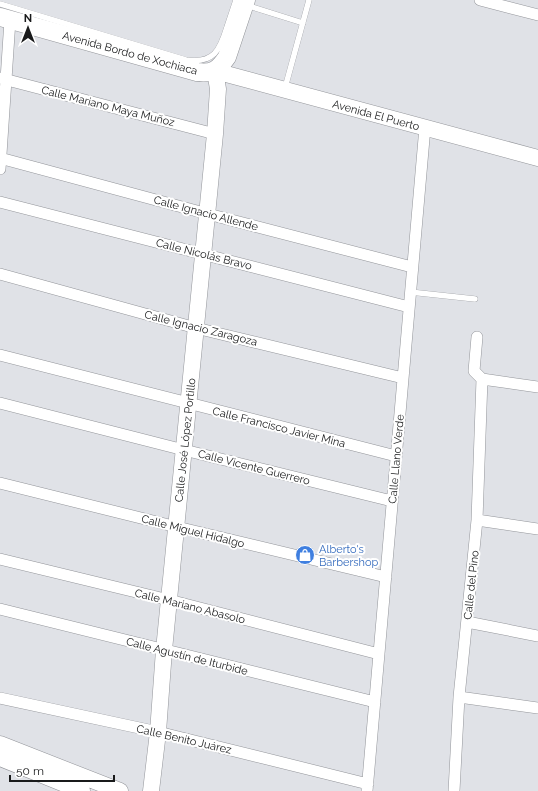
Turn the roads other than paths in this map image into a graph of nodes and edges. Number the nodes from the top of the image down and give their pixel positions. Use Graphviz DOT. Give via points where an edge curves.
graph roads {
  1 [pos="309,0"];
  2 [pos="480,0"];
  3 [pos="242,2"];
  4 [pos="0,4"];
  5 [pos="538,15"];
  6 [pos="5,19"];
  7 [pos="303,23"];
  8 [pos="215,71"];
  9 [pos="3,79"];
  10 [pos="284,90"];
  11 [pos="425,127"];
  12 [pos="215,134"];
  13 [pos="538,158"];
  14 [pos="0,161"];
  15 [pos="0,202"];
  16 [pos="208,214"];
  17 [pos="204,254"];
  18 [pos="412,267"];
  19 [pos="0,274"];
  20 [pos="410,292"];
  21 [pos="475,299"];
  22 [pos="409,307"];
  23 [pos="196,328"];
  24 [pos="477,337"];
  25 [pos="0,354"];
  26 [pos="402,378"];
  27 [pos="482,380"];
  28 [pos="538,386"];
  29 [pos="0,403"];
  30 [pos="189,403"];
  31 [pos="184,450"];
  32 [pos="396,456"];
  33 [pos="0,483"];
  34 [pos="392,501"];
  35 [pos="477,520"];
  36 [pos="177,527"];
  37 [pos="538,529"];
  38 [pos="0,559"];
  39 [pos="386,577"];
  40 [pos="169,600"];
  41 [pos="0,609"];
  42 [pos="467,622"];
  43 [pos="538,636"];
  44 [pos="164,650"];
  45 [pos="379,654"];
  46 [pos="460,697"];
  47 [pos="0,698"];
  48 [pos="375,702"];
  49 [pos="538,708"];
  50 [pos="158,732"];
  51 [pos="0,744"];
  52 [pos="0,758"];
  53 [pos="368,787"];
  54 [pos="82,791"];
  55 [pos="120,791"];
  56 [pos="151,791"];
  57 [pos="454,791"];
  1 -- 7 [label="lane"];
  2 -- 5 [label="street"];
  3 -- 4 [label="lane" via="221,46 213,55 194,61"];
  3 -- 7 [label="lane"];
  3 -- 8 [label="main road" via="227,57"];
  6 -- 8 [label="main road, Avenida Bordo de Xochiaca" via="198,72"];
  6 -- 9 [label="street"];
  7 -- 10 [label="lane"];
  8 -- 10 [label="main road, Avenida El Puerto"];
  8 -- 12 [label="main road, Calle José López Portillo" via="218,89"];
  9 -- 12 [label="street, Calle Mariano Maya Muñoz"];
  9 -- 14 [label="street"];
  10 -- 11 [label="main road, Avenida El Puerto"];
  11 -- 13 [label="main road, Avenida El Puerto"];
  11 -- 18 [label="street, Calle Llano Verde"];
  12 -- 16 [label="main road, Calle José López Portillo"];
  14 -- 16 [label="street, Calle Ignacio Allende"];
  15 -- 17 [label="street, Calle Nicolás Bravo"];
  16 -- 17 [label="main road, Calle José López Portillo"];
  16 -- 18 [label="street, Calle Ignacio Allende"];
  17 -- 22 [label="street, Calle Nicolás Bravo"];
  17 -- 23 [label="main road, Calle José López Portillo"];
  18 -- 20 [label="street, Calle Llano Verde"];
  19 -- 23 [label="street, Calle Ignacio Zaragoza"];
  20 -- 21 [label="lane"];
  20 -- 22 [label="street, Calle Llano Verde"];
  22 -- 26 [label="street, Calle Llano Verde"];
  23 -- 26 [label="street, Calle Ignacio Zaragoza"];
  23 -- 30 [label="main road, Calle José López Portillo"];
  24 -- 27 [label="street" via="474,371"];
  25 -- 30 [label="street, Calle Francisco Javier Mina"];
  26 -- 32 [label="street, Calle Llano Verde"];
  27 -- 28 [label="street"];
  27 -- 35 [label="street, Calle del Pino"];
  29 -- 31 [label="street, Calle Vicente Guerrero"];
  30 -- 31 [label="main road, Calle José López Portillo"];
  30 -- 32 [label="street, Calle Francisco Javier Mina"];
  31 -- 34 [label="street, Calle Vicente Guerrero"];
  31 -- 36 [label="main road, Calle José López Portillo"];
  32 -- 34 [label="street, Calle Llano Verde"];
  33 -- 36 [label="street, Calle Miguel Hidalgo"];
  34 -- 39 [label="street, Calle Llano Verde"];
  35 -- 37 [label="street"];
  35 -- 42 [label="street, Calle del Pino"];
  36 -- 39 [label="street, Calle Miguel Hidalgo"];
  36 -- 40 [label="main road, Calle José López Portillo"];
  38 -- 40 [label="street, Calle Mariano Abasolo"];
  39 -- 45 [label="street, Calle Llano Verde"];
  40 -- 44 [label="main road, Calle José López Portillo"];
  40 -- 45 [label="street, Calle Mariano Abasolo"];
  41 -- 44 [label="street, Calle Agustín de Iturbide"];
  42 -- 43 [label="street"];
  42 -- 46 [label="street, Calle del Pino"];
  44 -- 48 [label="street, Calle Agustín de Iturbide"];
  44 -- 50 [label="main road, Calle José López Portillo"];
  45 -- 48 [label="street, Calle Llano Verde"];
  46 -- 49 [label="street"];
  46 -- 57 [label="street, Calle del Pino"];
  47 -- 50 [label="street, Calle Benito Juárez"];
  48 -- 53 [label="street, Calle Llano Verde"];
  50 -- 53 [label="street, Calle Benito Juárez"];
  50 -- 56 [label="main road, Calle José López Portillo"];
  51 -- 55 [label="main road"];
  52 -- 54 [label="main road"];
}
